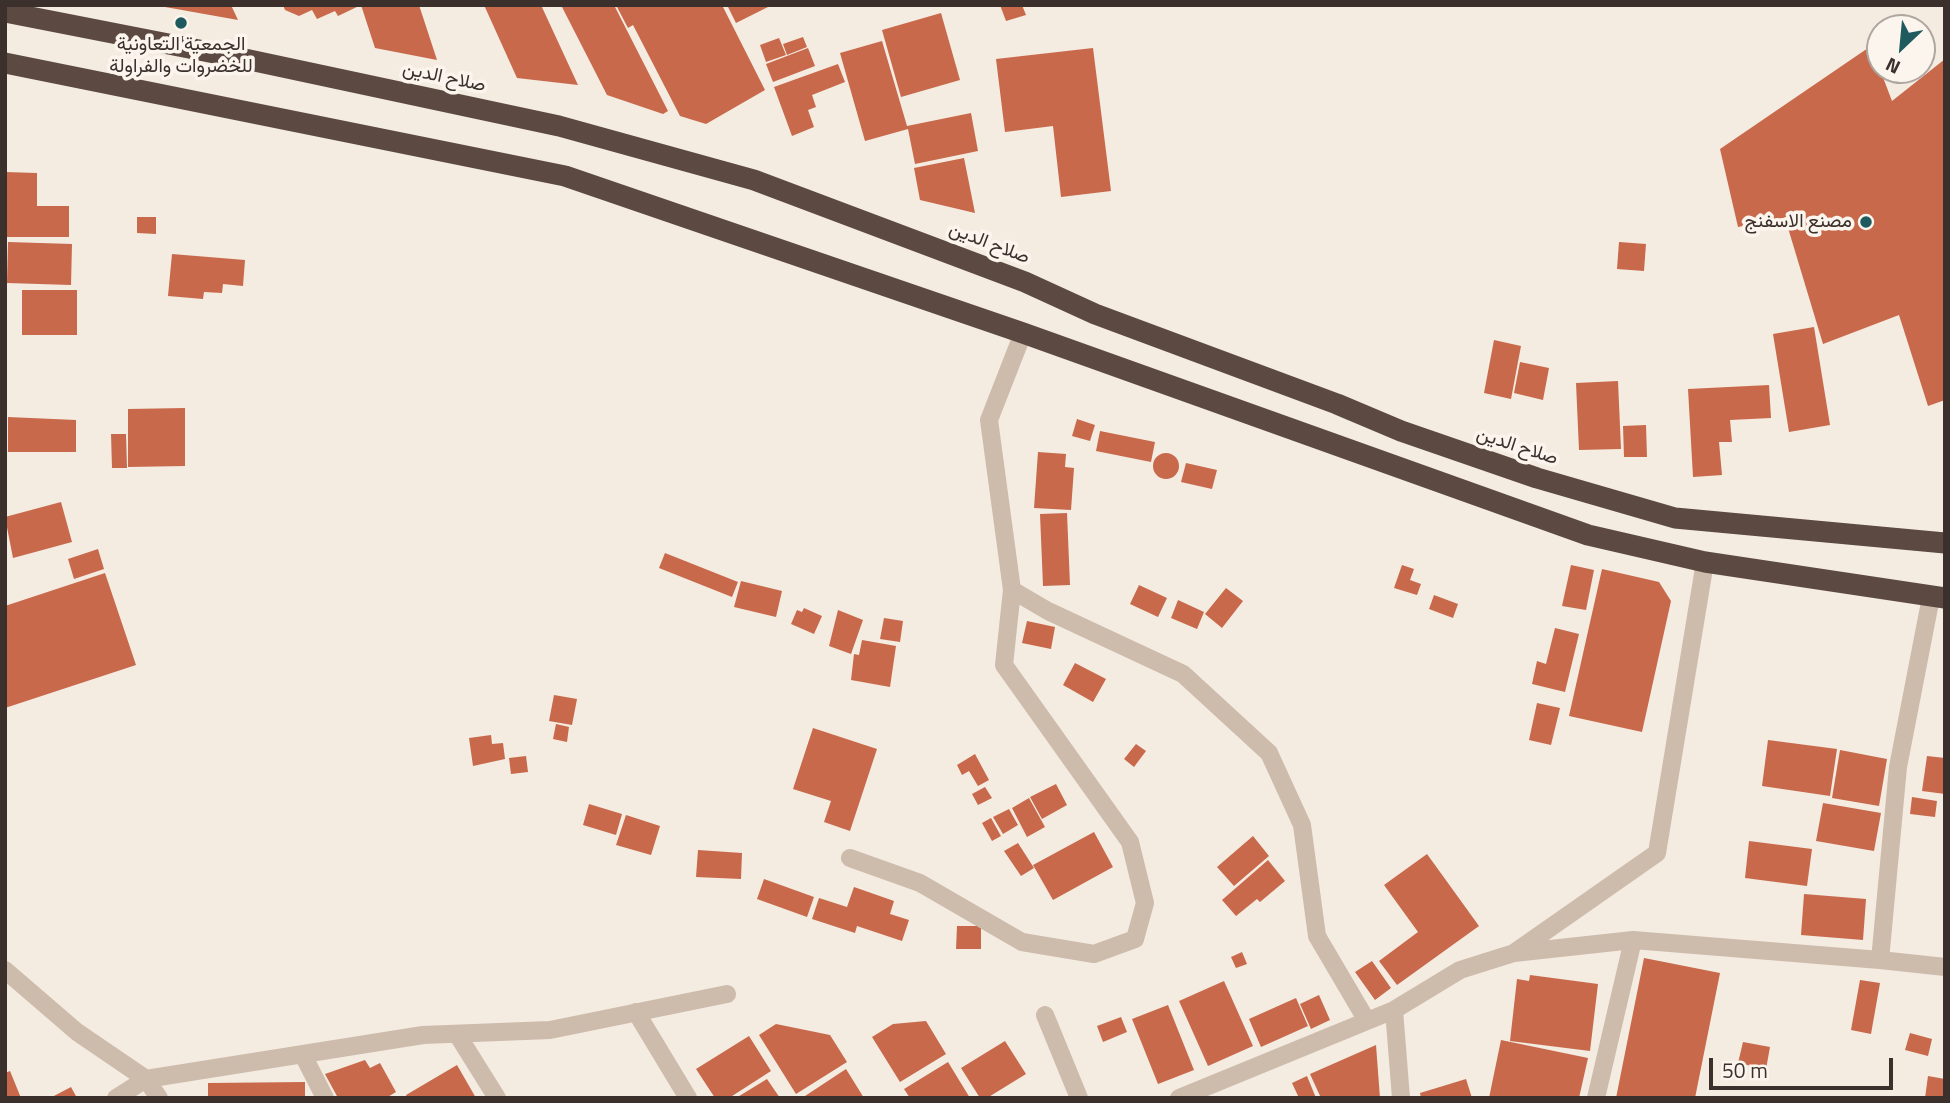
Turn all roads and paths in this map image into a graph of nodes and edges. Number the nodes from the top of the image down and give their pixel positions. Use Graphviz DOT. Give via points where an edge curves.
graph roads {
  1 [pos="5,12"];
  2 [pos="5,63"];
  3 [pos="1023,333"];
  4 [pos="1945,543"];
  5 [pos="1704,562"];
  6 [pos="1012,590"];
  7 [pos="1938,597"];
  8 [pos="850,858"];
  9 [pos="1633,940"];
  10 [pos="1514,953"];
  11 [pos="1880,960"];
  12 [pos="1945,967"];
  13 [pos="5,970"];
  14 [pos="727,994"];
  15 [pos="1394,1010"];
  16 [pos="636,1012"];
  17 [pos="1045,1015"];
  18 [pos="1367,1021"];
  19 [pos="457,1034"];
  20 [pos="303,1055"];
  21 [pos="146,1079"];
  22 [pos="116,1098"];
  23 [pos="159,1098"];
  24 [pos="325,1098"];
  25 [pos="497,1098"];
  26 [pos="688,1098"];
  27 [pos="1079,1098"];
  28 [pos="1179,1098"];
  29 [pos="1401,1098"];
  30 [pos="1596,1098"];
  1 -- 4 [label="highway, صلاح الدين" via="559,126 754,180 1402,431 1537,478 1675,518"];
  2 -- 3 [label="highway" via="565,176"];
  3 -- 5 [label="highway" via="1588,535"];
  3 -- 6 [label="street" via="989,421"];
  5 -- 7 [label="highway"];
  5 -- 10 [label="street" via="1657,853"];
  6 -- 8 [label="street" via="1004,665 1130,842 1145,903 1135,939 1094,954 1022,942 920,883"];
  6 -- 18 [label="street" via="1183,674 1269,753 1302,825 1317,936"];
  7 -- 11 [label="street" via="1898,767"];
  9 -- 10 [label="street"];
  9 -- 11 [label="street"];
  9 -- 30 [label="street"];
  10 -- 15 [label="street" via="1460,970"];
  11 -- 12 [label="street"];
  13 -- 21 [label="street" via="77,1032"];
  14 -- 16 [label="street"];
  15 -- 18 [label="street"];
  15 -- 29 [label="street"];
  16 -- 19 [label="street" via="550,1030"];
  16 -- 26 [label="street"];
  17 -- 27 [label="street"];
  18 -- 28 [label="street"];
  19 -- 20 [label="street" via="423,1035"];
  19 -- 25 [label="street"];
  20 -- 21 [label="street"];
  20 -- 24 [label="street"];
  21 -- 22 [label="street"];
  21 -- 23 [label="street"];
}
